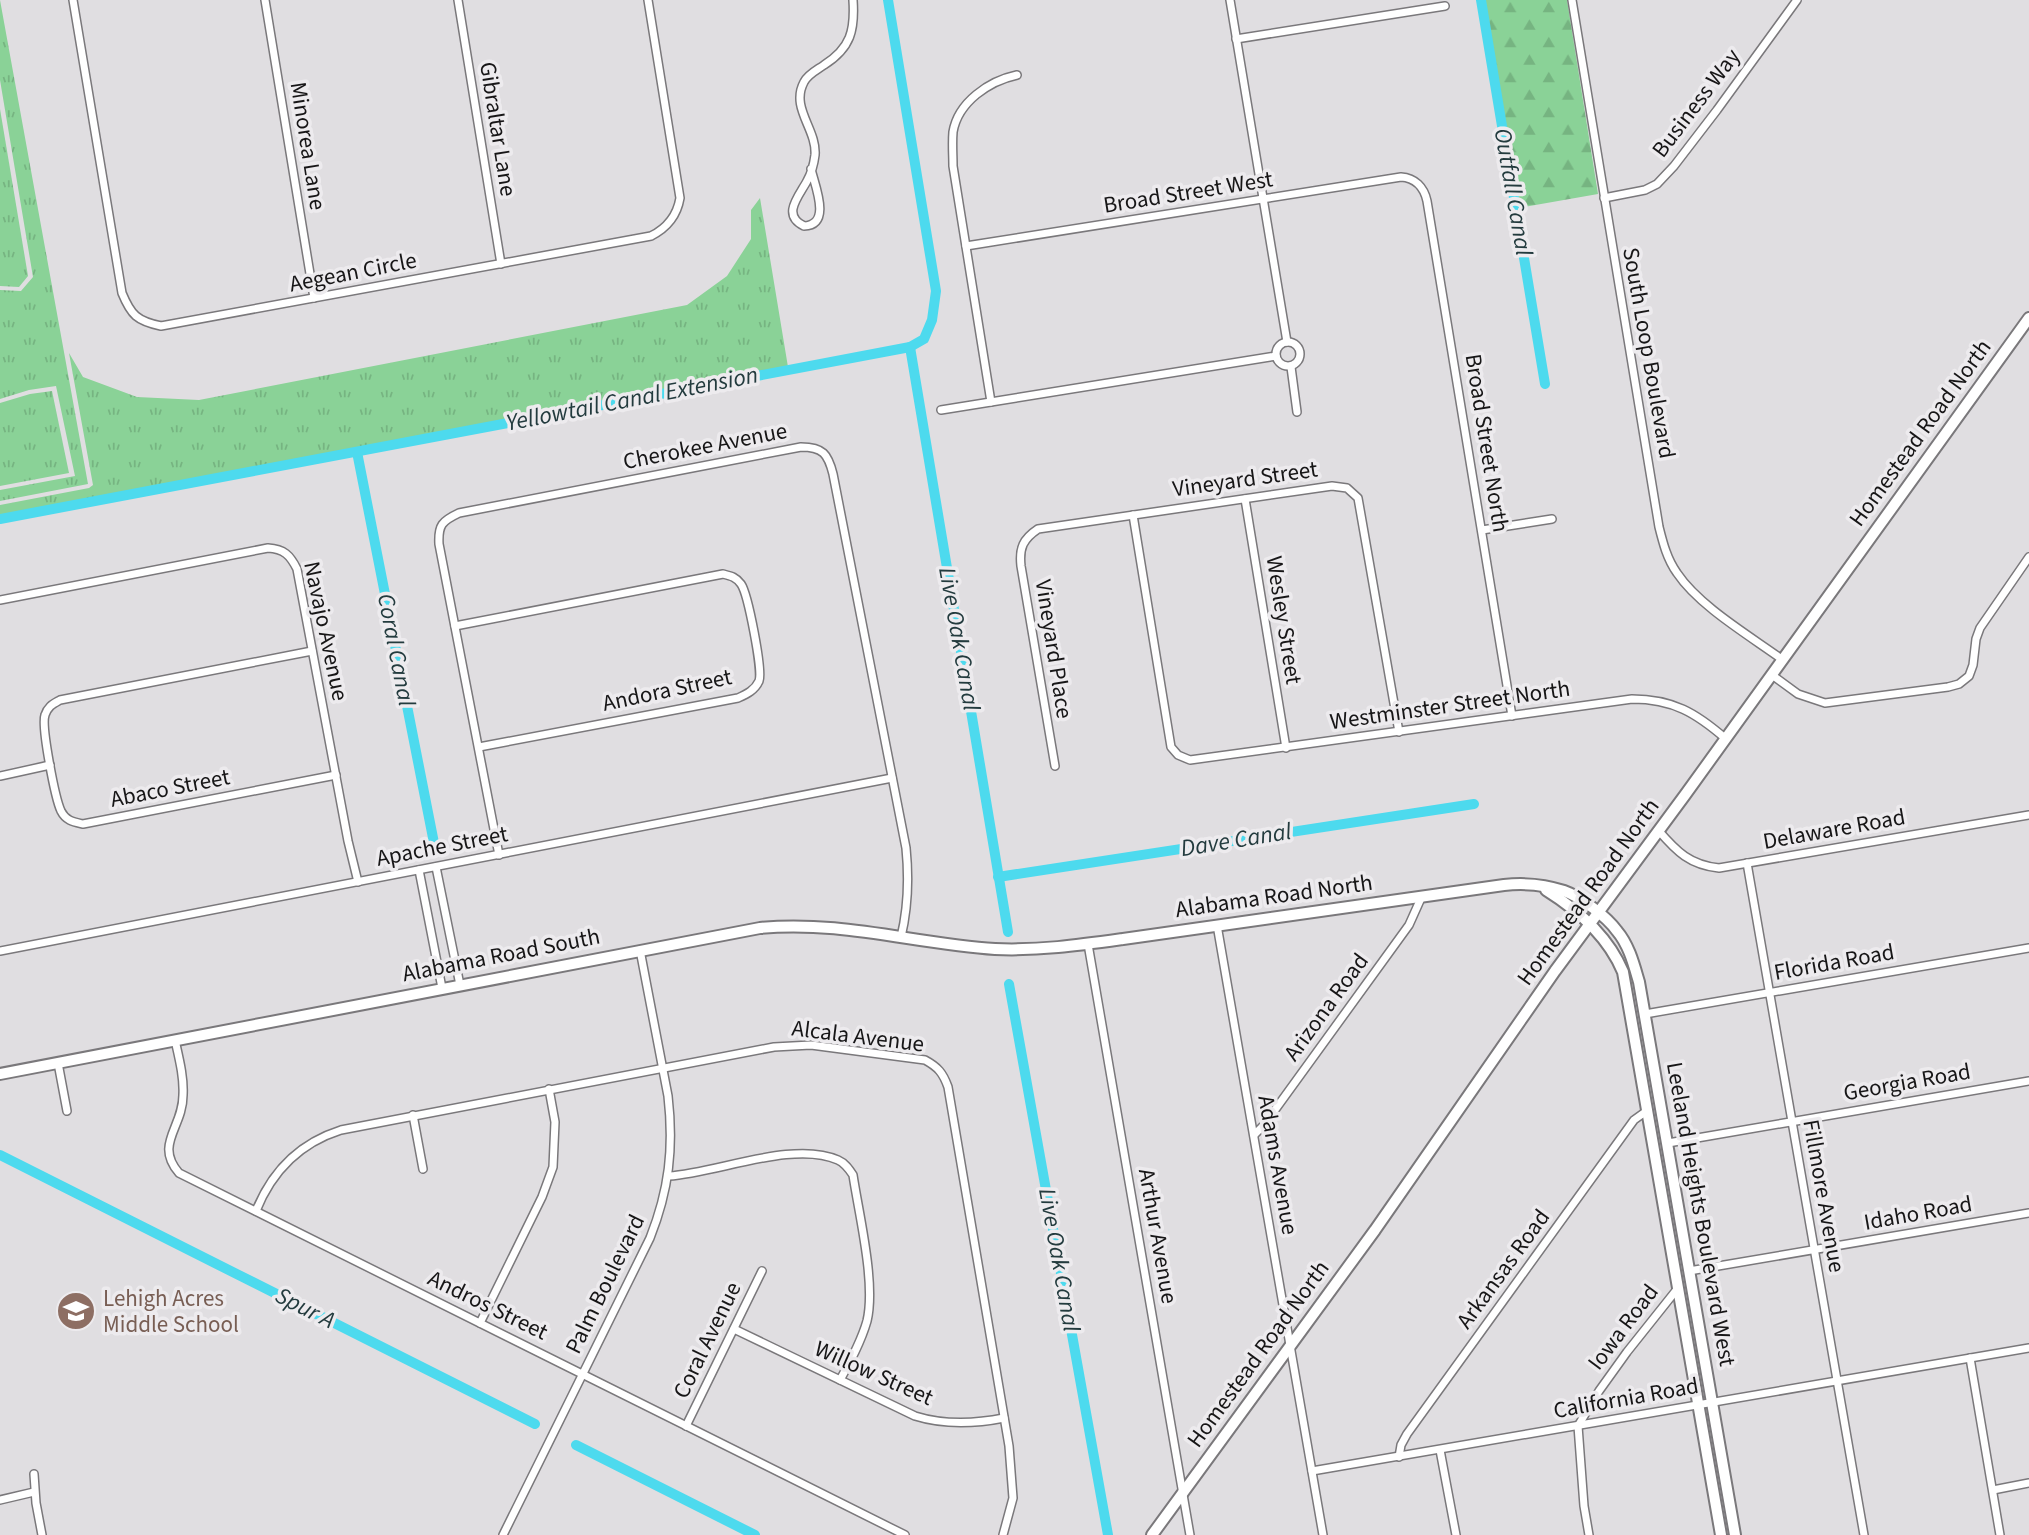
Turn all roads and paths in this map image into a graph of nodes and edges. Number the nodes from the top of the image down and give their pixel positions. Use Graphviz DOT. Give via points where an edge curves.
graph roads {
  1 [pos="73,0"];
  2 [pos="265,0"];
  3 [pos="458,0"];
  4 [pos="648,0"];
  5 [pos="853,0"];
  6 [pos="1230,0"];
  7 [pos="1572,0"];
  8 [pos="1797,0"];
  9 [pos="1445,6"];
  10 [pos="1236,39"];
  11 [pos="1017,75"];
  12 [pos="811,169"];
  13 [pos="1415,181"];
  14 [pos="1604,198"];
  15 [pos="1262,199"];
  16 [pos="966,246"];
  17 [pos="501,264"];
  18 [pos="314,299"];
  19 [pos="2029,318"];
  20 [pos="1287,342"];
  21 [pos="1276,356"];
  22 [pos="1291,366"];
  23 [pos="991,401"];
  24 [pos="941,410"];
  25 [pos="1297,412"];
  26 [pos="1245,499"];
  27 [pos="1133,515"];
  28 [pos="1552,519"];
  29 [pos="1482,530"];
  30 [pos="1026,538"];
  31 [pos="2029,557"];
  32 [pos="0,600"];
  33 [pos="455,626"];
  34 [pos="312,651"];
  35 [pos="1783,660"];
  36 [pos="1772,675"];
  37 [pos="1512,716"];
  38 [pos="1399,732"];
  39 [pos="1726,739"];
  40 [pos="479,747"];
  41 [pos="1286,748"];
  42 [pos="50,765"];
  43 [pos="1055,766"];
  44 [pos="336,775"];
  45 [pos="0,776"];
  46 [pos="892,778"];
  47 [pos="2029,815"];
  48 [pos="1658,830"];
  49 [pos="499,855"];
  50 [pos="1747,863"];
  51 [pos="436,867"];
  52 [pos="419,870"];
  53 [pos="359,882"];
  54 [pos="1540,887"];
  55 [pos="1422,896"];
  56 [pos="1598,912"];
  57 [pos="1589,924"];
  58 [pos="1217,925"];
  59 [pos="901,937"];
  60 [pos="1088,944"];
  61 [pos="2029,948"];
  62 [pos="1013,949"];
  63 [pos="640,950"];
  64 [pos="0,951"];
  65 [pos="460,985"];
  66 [pos="442,988"];
  67 [pos="1769,993"];
  68 [pos="1645,1014"];
  69 [pos="175,1040"];
  70 [pos="58,1063"];
  71 [pos="662,1067"];
  72 [pos="0,1074"];
  73 [pos="2029,1081"];
  74 [pos="549,1089"];
  75 [pos="1648,1110"];
  76 [pos="66,1111"];
  77 [pos="413,1115"];
  78 [pos="1792,1121"];
  79 [pos="1254,1135"];
  80 [pos="1668,1143"];
  81 [pos="423,1169"];
  82 [pos="669,1176"];
  83 [pos="256,1211"];
  84 [pos="2029,1213"];
  85 [pos="1814,1250"];
  86 [pos="762,1271"];
  87 [pos="1689,1271"];
  88 [pos="1678,1288"];
  89 [pos="481,1322"];
  90 [pos="734,1329"];
  91 [pos="1290,1345"];
  92 [pos="2029,1348"];
  93 [pos="1970,1358"];
  94 [pos="583,1374"];
  95 [pos="839,1380"];
  96 [pos="1836,1381"];
  97 [pos="1713,1403"];
  98 [pos="1699,1405"];
  99 [pos="1004,1418"];
  100 [pos="686,1426"];
  101 [pos="1578,1426"];
  102 [pos="1440,1450"];
  103 [pos="1399,1457"];
  104 [pos="1312,1471"];
  105 [pos="34,1474"];
  106 [pos="2029,1483"];
  107 [pos="1993,1490"];
  108 [pos="34,1492"];
  109 [pos="1183,1493"];
  110 [pos="0,1500"];
  111 [pos="42,1535"];
  112 [pos="502,1535"];
  113 [pos="905,1535"];
  114 [pos="1003,1535"];
  115 [pos="1152,1535"];
  116 [pos="1190,1535"];
  117 [pos="1323,1535"];
  118 [pos="1456,1535"];
  119 [pos="1589,1535"];
  120 [pos="1721,1535"];
  121 [pos="1735,1535"];
  122 [pos="1864,1535"];
  123 [pos="2000,1535"];
  1 -- 18 [label="street, Aegean Circle" via="122,293 135,318 161,326"];
  2 -- 18 [label="street, Minorea Lane"];
  3 -- 17 [label="street, Gibraltar Lane"];
  4 -- 17 [label="street, Aegean Circle" via="678,209 662,230 651,236"];
  5 -- 12 [label="street" via="849,40 840,54 803,83 801,111 814,139"];
  6 -- 10 [label="street"];
  7 -- 14 [label="street, South Loop Boulevard"];
  8 -- 14 [label="street, Business Way" via="1657,184"];
  9 -- 10 [label="street"];
  10 -- 15 [label="street"];
  11 -- 16 [label="street" via="992,83 970,100 954,130 953,166"];
  12 -- 12 [label="street" via="792,206 795,219 803,226 819,219"];
  13 -- 15 [label="street, Broad Street West" via="1401,177"];
  13 -- 29 [label="street, Broad Street North" via="1426,193"];
  14 -- 35 [label="street, South Loop Boulevard" via="1668,558 1681,580 1702,600"];
  15 -- 16 [label="street, Broad Street West"];
  15 -- 20 [label="street"];
  16 -- 23 [label="street"];
  17 -- 18 [label="street, Aegean Circle"];
  19 -- 35 [label="main road, Homestead Road North"];
  20 -- 21 [label="street" via="1277,348"];
  20 -- 22 [label="street" via="1299,350 1300,358"];
  21 -- 22 [label="street" via="1280,363"];
  21 -- 23 [label="street"];
  22 -- 25 [label="street"];
  23 -- 24 [label="street"];
  26 -- 27 [label="street, Vineyard Street"];
  26 -- 38 [label="street, Vineyard Street" via="1332,486 1347,488 1358,498"];
  26 -- 41 [label="street, Wesley Street"];
  27 -- 30 [label="street, Vineyard Street" via="1038,529"];
  27 -- 41 [label="street, Westminster Street North" via="1171,747 1190,760"];
  28 -- 29 [label="street"];
  29 -- 37 [label="street, Broad Street North"];
  30 -- 43 [label="street, Vineyard Place" via="1021,566"];
  31 -- 36 [label="street" via="1980,628 1969,676 1959,684 1825,703 1798,694"];
  32 -- 34 [label="street, Navajo Avenue" via="279,549 290,555 297,569"];
  33 -- 40 [label="street, Cherokee Avenue"];
  33 -- 40 [label="street, Andora Street" via="723,574 735,577 743,586 760,666 760,680 738,698"];
  33 -- 46 [label="street, Cherokee Avenue" via="439,544 438,531 446,519 814,447 824,453 834,474"];
  34 -- 42 [label="street, Abaco Street" via="60,700 49,706 44,717"];
  34 -- 44 [label="street, Navajo Avenue"];
  35 -- 36 [label="main road, Homestead Road North"];
  36 -- 39 [label="main road, Homestead Road North"];
  37 -- 38 [label="street, Westminster Street North"];
  37 -- 39 [label="street, Westminster Street North" via="1647,699 1682,708"];
  38 -- 41 [label="street, Westminster Street North"];
  39 -- 48 [label="main road, Homestead Road North"];
  40 -- 49 [label="street, Cherokee Avenue"];
  42 -- 44 [label="street, Abaco Street" via="61,812 70,822 83,824"];
  42 -- 45 [label="street"];
  44 -- 53 [label="street, Navajo Avenue"];
  46 -- 49 [label="street, Apache Street"];
  46 -- 59 [label="street, Cherokee Avenue" via="907,863"];
  47 -- 50 [label="street, Delaware Road"];
  48 -- 50 [label="street, Delaware Road" via="1674,848 1704,866"];
  48 -- 56 [label="main road, Homestead Road North"];
  49 -- 51 [label="street, Apache Street"];
  50 -- 67 [label="street, Fillmore Avenue"];
  51 -- 52 [label="street, Apache Street"];
  51 -- 65 [label="street"];
  52 -- 53 [label="street, Apache Street"];
  52 -- 66 [label="street"];
  53 -- 64 [label="street, Apache Street"];
  54 -- 55 [label="main road, Alabama Road North" via="1510,884"];
  54 -- 56 [label="main road, Alabama Road North" via="1564,891"];
  54 -- 57 [label="main road, Alabama Road North"];
  55 -- 58 [label="main road, Alabama Road North"];
  55 -- 79 [label="street, Arizona Road" via="1409,925"];
  56 -- 57 [label="main road, Homestead Road North"];
  56 -- 68 [label="main road, Leeland Heights Boulevard West" via="1626,944"];
  57 -- 75 [label="main road, Leeland Heights Boulevard West" via="1608,944 1623,972"];
  57 -- 91 [label="main road, Homestead Road North"];
  58 -- 60 [label="main road, Alabama Road North"];
  58 -- 79 [label="street, Adams Avenue"];
  59 -- 62 [label="main road, Alabama Road South"];
  59 -- 63 [label="main road, Alabama Road South" via="833,927 781,926"];
  60 -- 62 [label="main road, Alabama Road North"];
  60 -- 109 [label="street, Arthur Avenue"];
  61 -- 67 [label="street, Florida Road"];
  63 -- 65 [label="main road, Alabama Road South"];
  63 -- 71 [label="street, Palm Boulevard"];
  65 -- 66 [label="main road, Alabama Road South"];
  66 -- 69 [label="main road, Alabama Road South"];
  67 -- 68 [label="street, Florida Road"];
  67 -- 78 [label="street, Fillmore Avenue"];
  68 -- 80 [label="main road, Leeland Heights Boulevard West"];
  69 -- 70 [label="main road, Alabama Road South"];
  69 -- 83 [label="street, Andros Street" via="183,1097 167,1149 169,1162 178,1173"];
  70 -- 72 [label="main road, Alabama Road South"];
  70 -- 76 [label="street"];
  71 -- 74 [label="street, Alcala Avenue"];
  71 -- 82 [label="street, Palm Boulevard" via="671,1118"];
  71 -- 99 [label="street, Alcala Avenue" via="788,1045 913,1058 936,1066 948,1087"];
  73 -- 78 [label="street, Georgia Road"];
  74 -- 77 [label="street, Alcala Avenue"];
  74 -- 89 [label="street" via="555,1122 553,1167"];
  75 -- 88 [label="main road, Leeland Heights Boulevard West"];
  75 -- 103 [label="street, Arkansas Road" via="1634,1120 1415,1423"];
  77 -- 81 [label="street"];
  77 -- 83 [label="street, Alcala Avenue" via="317,1139 284,1164"];
  78 -- 80 [label="street, Georgia Road"];
  78 -- 85 [label="street, Fillmore Avenue"];
  79 -- 91 [label="street, Adams Avenue"];
  80 -- 87 [label="main road, Leeland Heights Boulevard West"];
  82 -- 94 [label="street, Palm Boulevard" via="650,1238"];
  82 -- 95 [label="street" via="797,1155 826,1156 846,1166 853,1175 870,1292 862,1335"];
  83 -- 89 [label="street, Andros Street"];
  84 -- 85 [label="street, Idaho Road"];
  85 -- 87 [label="street, Idaho Road"];
  85 -- 96 [label="street, Fillmore Avenue"];
  86 -- 90 [label="street, Coral Avenue"];
  87 -- 97 [label="main road, Leeland Heights Boulevard West"];
  88 -- 98 [label="main road, Leeland Heights Boulevard West"];
  88 -- 101 [label="street, Iowa Road" via="1620,1362"];
  89 -- 94 [label="street, Andros Street"];
  90 -- 95 [label="street, Willow Street"];
  90 -- 100 [label="street, Coral Avenue"];
  91 -- 104 [label="street, Adams Avenue"];
  91 -- 109 [label="main road, Homestead Road North"];
  92 -- 93 [label="street, California Road"];
  93 -- 96 [label="street, California Road"];
  93 -- 107 [label="street"];
  94 -- 100 [label="street, Andros Street"];
  94 -- 112 [label="street, Palm Boulevard"];
  95 -- 99 [label="street, Willow Street" via="929,1420 966,1423"];
  96 -- 97 [label="street, California Road"];
  96 -- 122 [label="street, Fillmore Avenue"];
  97 -- 98 [label="street, California Road"];
  97 -- 121 [label="main road, Leeland Heights Boulevard West"];
  98 -- 101 [label="street, California Road"];
  98 -- 120 [label="main road, Leeland Heights Boulevard West"];
  99 -- 114 [label="street, Alcala Avenue" via="1013,1498"];
  100 -- 113 [label="street, Andros Street"];
  101 -- 102 [label="street, California Road"];
  101 -- 119 [label="street"];
  102 -- 103 [label="street, California Road"];
  102 -- 118 [label="street"];
  103 -- 104 [label="street, California Road"];
  104 -- 117 [label="street, Adams Avenue"];
  105 -- 108 [label="street"];
  106 -- 107 [label="street"];
  107 -- 123 [label="street"];
  108 -- 110 [label="street"];
  108 -- 111 [label="street"];
  109 -- 115 [label="main road, Homestead Road North"];
  109 -- 116 [label="street, Arthur Avenue"];
}
